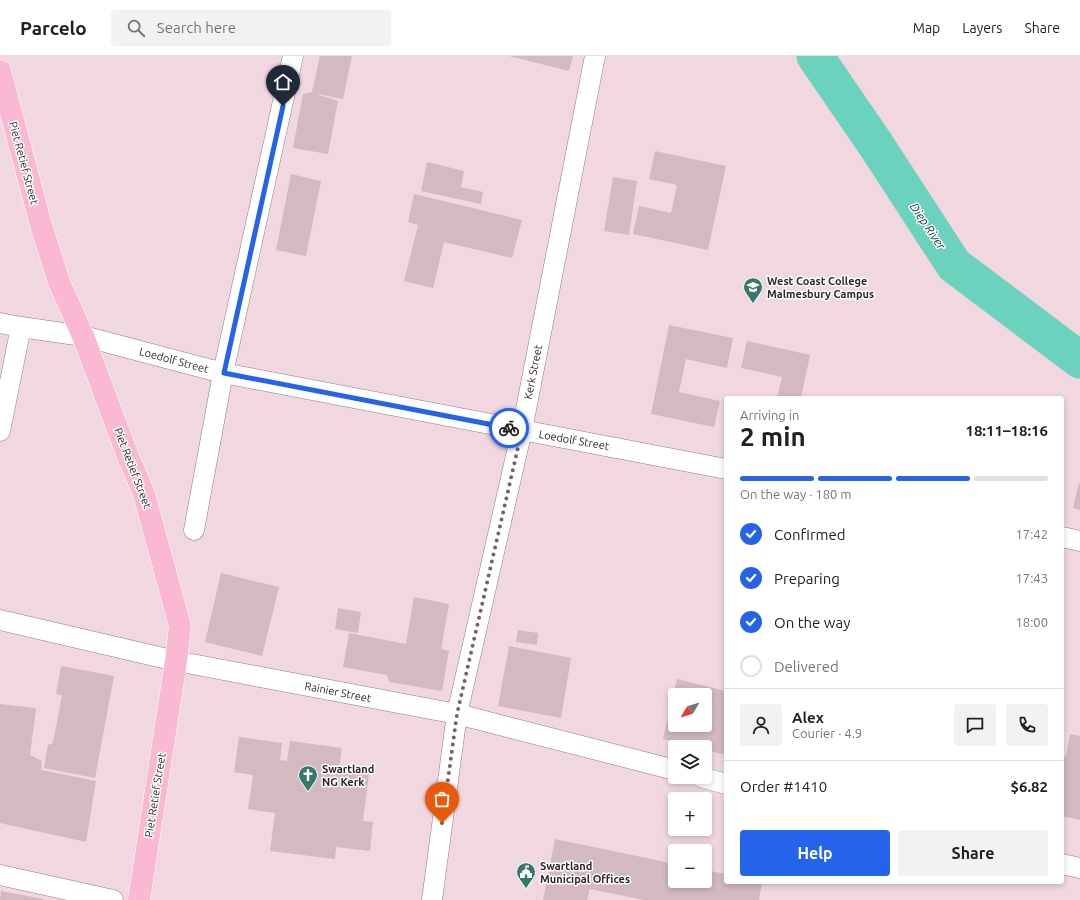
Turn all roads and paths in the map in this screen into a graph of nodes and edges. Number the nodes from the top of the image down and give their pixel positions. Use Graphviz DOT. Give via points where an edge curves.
graph roads {
  1 [pos="294,56"];
  2 [pos="595,56"];
  3 [pos="0,71"];
  4 [pos="0,323"];
  5 [pos="21,327"];
  6 [pos="83,336"];
  7 [pos="224,373"];
  8 [pos="522,430"];
  9 [pos="0,431"];
  10 [pos="724,469"];
  11 [pos="194,530"];
  12 [pos="1064,537"];
  13 [pos="1080,541"];
  14 [pos="0,620"];
  15 [pos="176,661"];
  16 [pos="457,714"];
  17 [pos="668,768"];
  18 [pos="712,780"];
  19 [pos="724,783"];
  20 [pos="1064,864"];
  21 [pos="1080,868"];
  22 [pos="0,875"];
  23 [pos="113,900"];
  24 [pos="138,900"];
  25 [pos="432,900"];
  1 -- 7 [label="street"];
  2 -- 8 [label="street, Kerk Street"];
  3 -- 6 [label="main road, Piet Retief Street" via="41,226 60,282"];
  4 -- 5 [label="street, Loedolf Street"];
  5 -- 6 [label="street, Loedolf Street"];
  5 -- 9 [label="street"];
  6 -- 7 [label="street, Loedolf Street"];
  6 -- 15 [label="main road, Piet Retief Street" via="144,494 180,626"];
  7 -- 8 [label="street, Loedolf Street"];
  7 -- 11 [label="street"];
  8 -- 10 [label="street, Loedolf Street"];
  8 -- 16 [label="street, Kerk Street"];
  12 -- 13 [label="street"];
  14 -- 15 [label="street, Rainier Street"];
  15 -- 16 [label="street, Rainier Street"];
  15 -- 24 [label="main road, Piet Retief Street"];
  16 -- 17 [label="street, Rainier Street"];
  16 -- 25 [label="street, Kerk Street"];
  18 -- 19 [label="street"];
  20 -- 21 [label="street"];
  22 -- 23 [label="street"];
}
